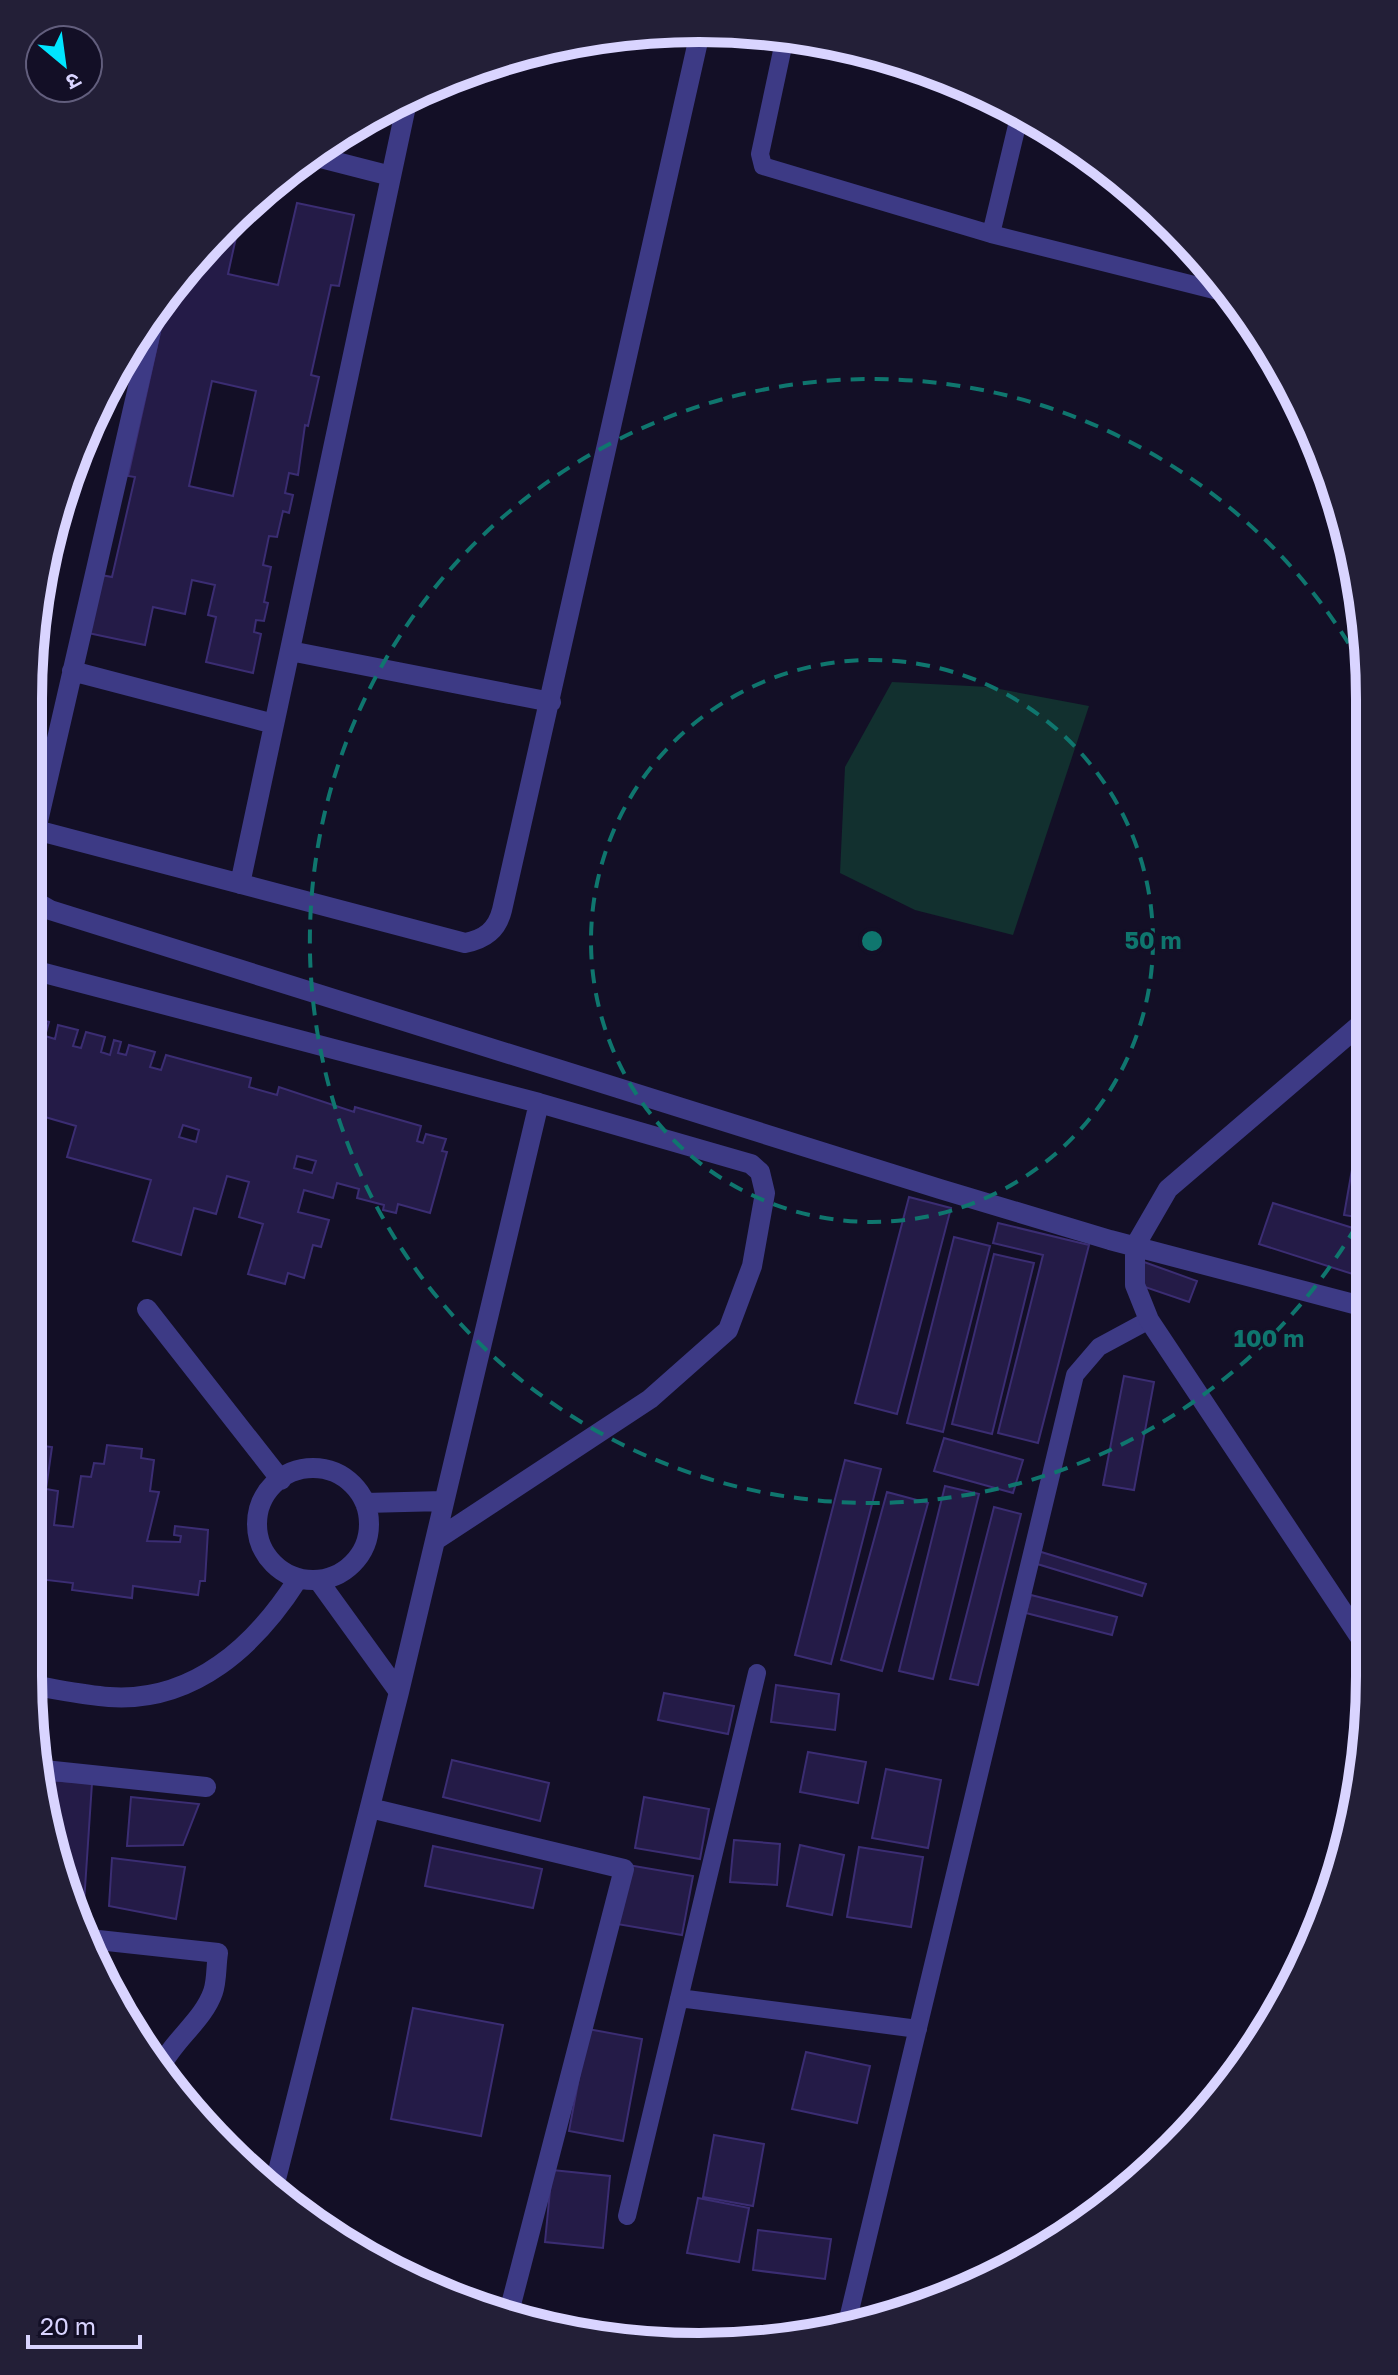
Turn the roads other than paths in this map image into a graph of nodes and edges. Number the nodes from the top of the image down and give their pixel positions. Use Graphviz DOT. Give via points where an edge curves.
graph roads {
  1 [pos="698,42"];
  2 [pos="783,48"];
  3 [pos="405,112"];
  4 [pos="1017,124"];
  5 [pos="325,159"];
  6 [pos="391,176"];
  7 [pos="991,234"];
  8 [pos="1212,290"];
  9 [pos="149,341"];
  10 [pos="290,651"];
  11 [pos="72,671"];
  12 [pos="551,702"];
  13 [pos="274,724"];
  14 [pos="42,804"];
  15 [pos="42,832"];
  16 [pos="240,884"];
  17 [pos="42,905"];
  18 [pos="42,972"];
  19 [pos="1356,1027"];
  20 [pos="539,1103"];
  21 [pos="1135,1246"];
  22 [pos="1356,1305"];
  23 [pos="147,1309"];
  24 [pos="1149,1320"];
  25 [pos="281,1480"];
  26 [pos="444,1501"];
  27 [pos="365,1503"];
  28 [pos="436,1540"];
  29 [pos="308,1580"];
  30 [pos="1356,1631"];
  31 [pos="757,1673"];
  32 [pos="42,1687"];
  33 [pos="399,1692"];
  34 [pos="49,1771"];
  35 [pos="206,1787"];
  36 [pos="370,1808"];
  37 [pos="98,1940"];
  38 [pos="679,1998"];
  39 [pos="918,2029"];
  40 [pos="165,2057"];
  41 [pos="276,2178"];
  42 [pos="627,2216"];
  43 [pos="511,2305"];
  44 [pos="849,2315"];
  1 -- 12 [label="street"];
  2 -- 7 [label="lane" via="760,154 763,166"];
  3 -- 6 [label="street"];
  4 -- 7 [label="lane"];
  5 -- 6 [label="street"];
  6 -- 10 [label="street"];
  7 -- 8 [label="lane"];
  9 -- 11 [label="street"];
  10 -- 12 [label="street"];
  10 -- 13 [label="street"];
  11 -- 13 [label="street"];
  11 -- 14 [label="street"];
  12 -- 16 [label="street" via="499,924 478,941 465,943"];
  13 -- 16 [label="street"];
  15 -- 16 [label="street"];
  17 -- 21 [label="street" via="829,1155"];
  18 -- 20 [label="street"];
  19 -- 21 [label="street" via="1168,1189"];
  20 -- 26 [label="street"];
  20 -- 28 [label="street" via="751,1164 760,1172 765,1193 752,1266 728,1330 698,1361 650,1399"];
  21 -- 22 [label="street"];
  21 -- 24 [label="street" via="1135,1285"];
  23 -- 25 [label="street"];
  24 -- 30 [label="street"];
  24 -- 39 [label="lane" via="1099,1347 1075,1375"];
  25 -- 27 [label="street" via="296,1471 329,1470 357,1489"];
  25 -- 29 [label="street" via="268,1492 257,1526 269,1559 282,1571"];
  26 -- 27 [label="street"];
  26 -- 28 [label="street"];
  27 -- 29 [label="street" via="368,1537 361,1553 335,1576"];
  28 -- 33 [label="street"];
  29 -- 32 [label="street" via="251,1642 181,1686 111,1697"];
  29 -- 33 [label="street"];
  31 -- 38 [label="lane"];
  33 -- 36 [label="street"];
  34 -- 35 [label="street"];
  36 -- 41 [label="street"];
  36 -- 43 [label="street" via="624,1869"];
  37 -- 40 [label="street" via="218,1953 213,1991"];
  38 -- 39 [label="lane"];
  38 -- 42 [label="lane"];
  39 -- 44 [label="lane"];
}
